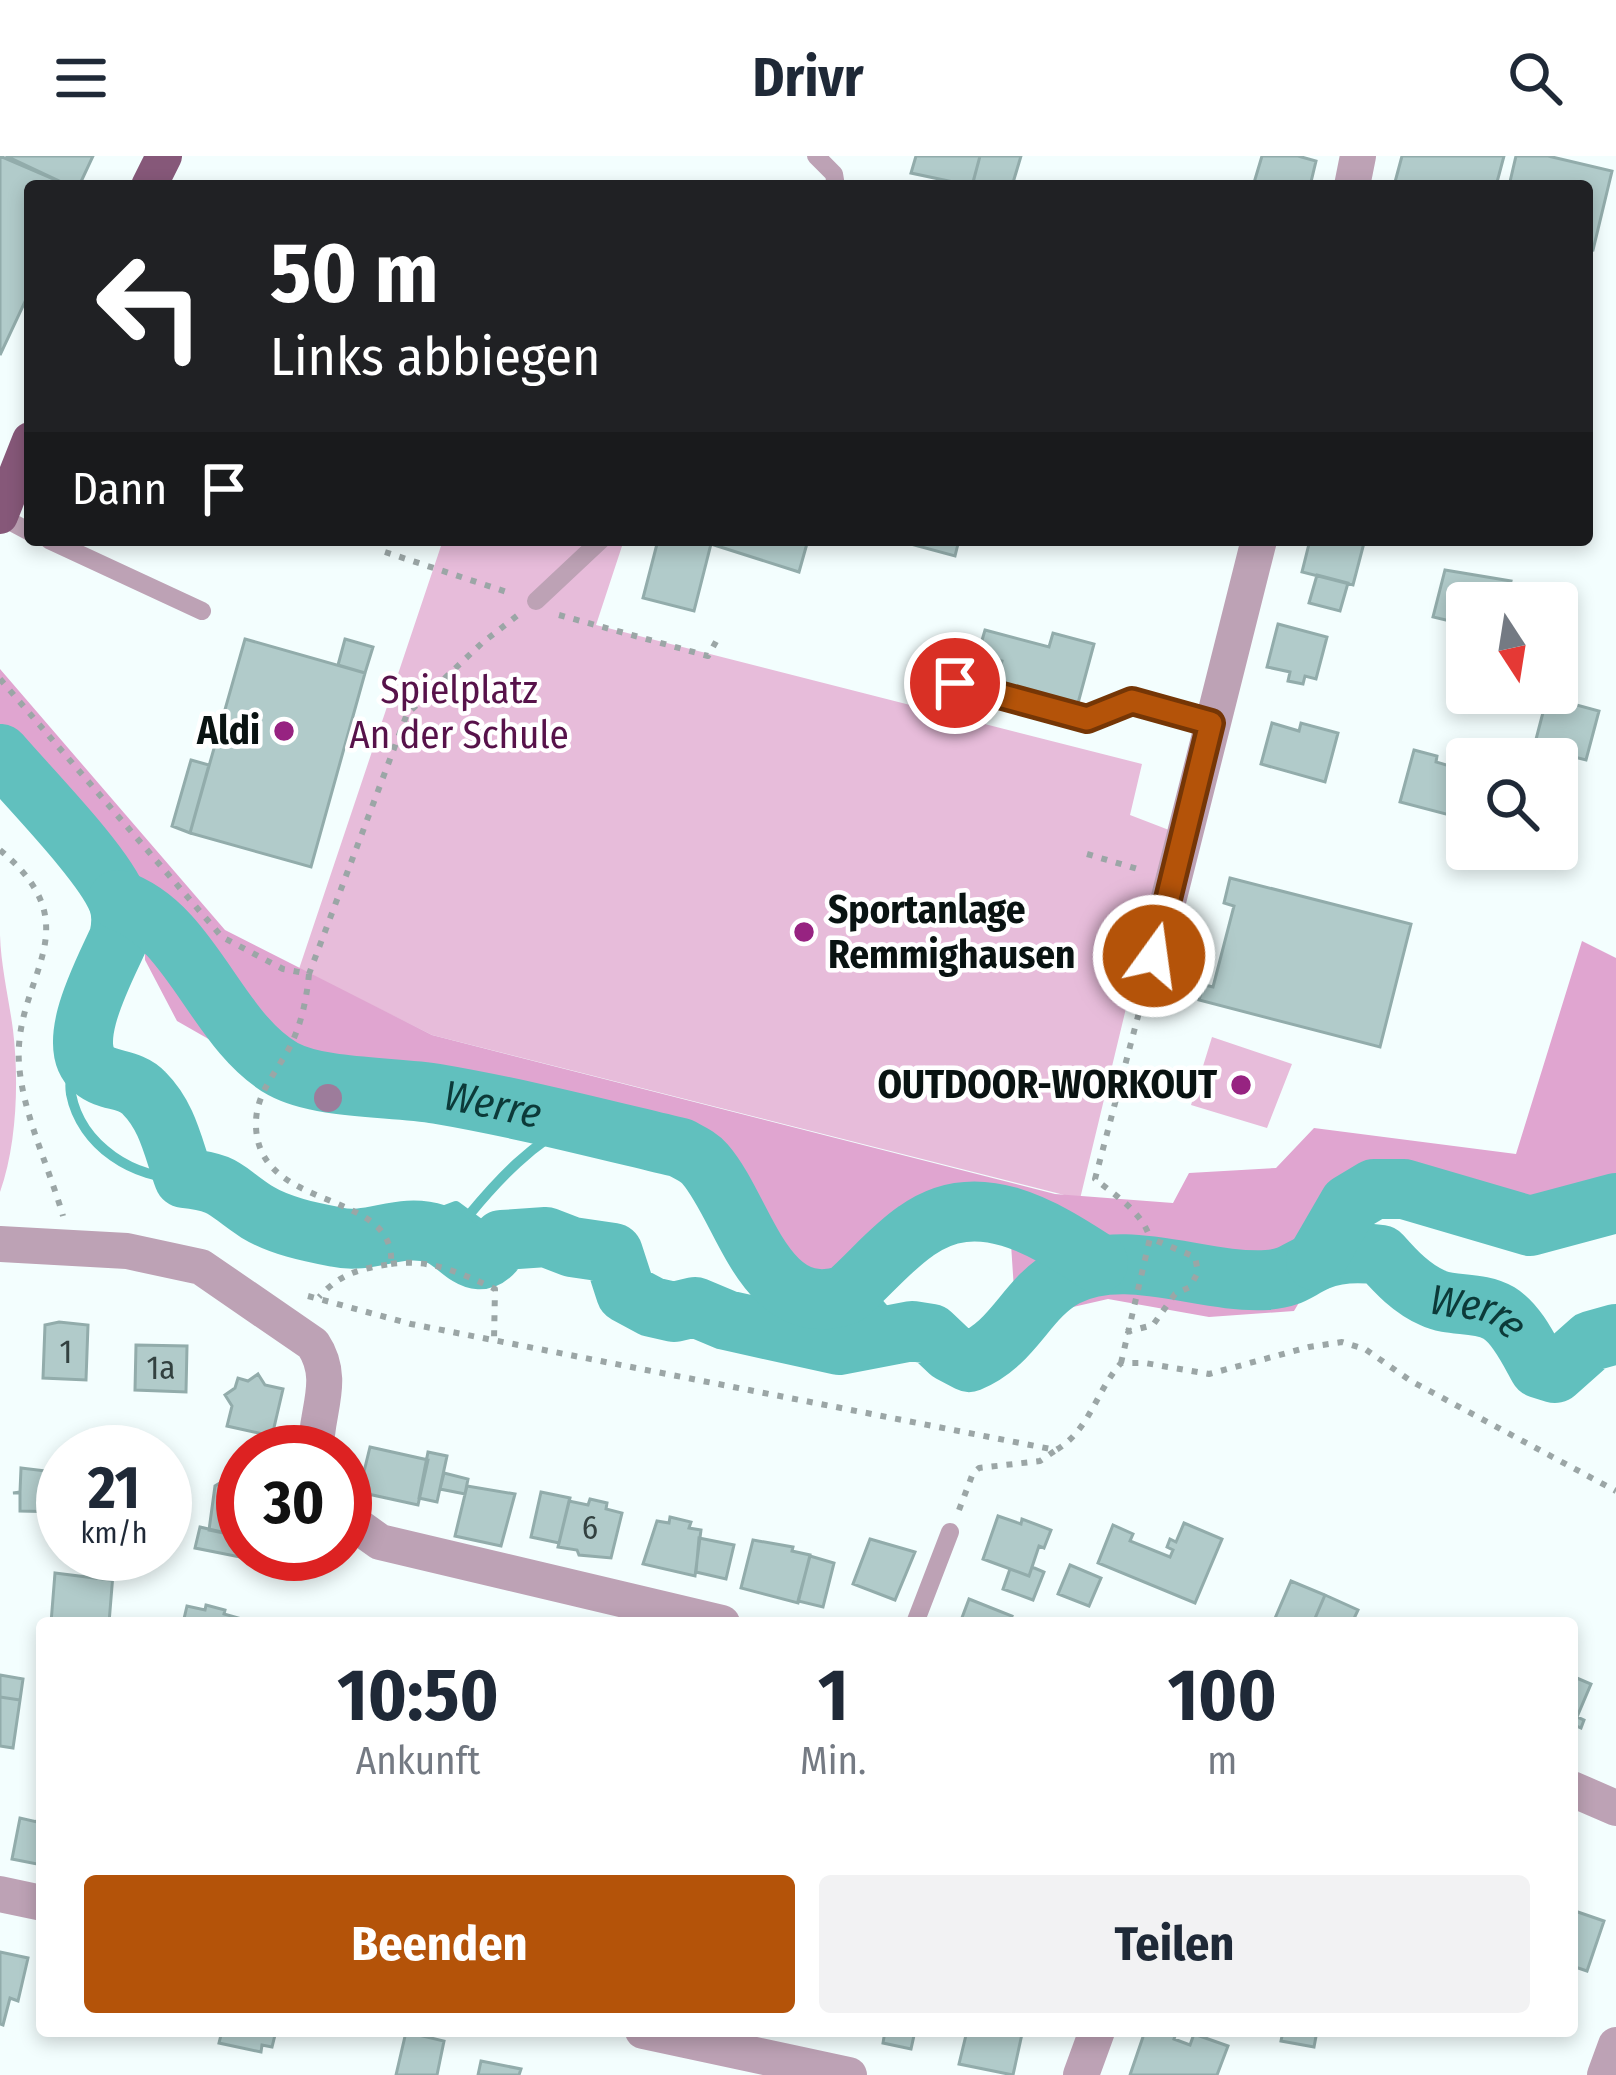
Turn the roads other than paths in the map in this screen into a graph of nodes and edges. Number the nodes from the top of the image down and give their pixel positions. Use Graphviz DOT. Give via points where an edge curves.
graph roads {
  1 [pos="816,156"];
  2 [pos="835,180"];
  3 [pos="24,455"];
  4 [pos="0,516"];
  5 [pos="62,546"];
  6 [pos="595,546"];
  7 [pos="1257,546"];
  8 [pos="536,601"];
  9 [pos="202,611"];
  10 [pos="955,683"];
  11 [pos="1211,723"];
  12 [pos="1154,956"];
  13 [pos="0,1244"];
  14 [pos="317,1425"];
  15 [pos="950,1532"];
  16 [pos="372,1536"];
  17 [pos="696,1617"];
  18 [pos="917,1617"];
  19 [pos="1578,1792"];
  20 [pos="1616,1808"];
  21 [pos="0,1894"];
  22 [pos="36,1902"];
  23 [pos="671,2037"];
  24 [pos="1095,2037"];
  25 [pos="1616,2044"];
  26 [pos="849,2075"];
  27 [pos="1081,2075"];
  28 [pos="1605,2075"];
  1 -- 2 [label="lane"];
  3 -- 4 [label="main road"];
  5 -- 9 [label="lane"];
  6 -- 8 [label="lane"];
  7 -- 11 [label="street"];
  10 -- 11 [label="lane" via="1087,719 1132,701"];
  11 -- 12 [label="street"];
  13 -- 14 [label="street" via="127,1251 201,1268 313,1344 326,1380"];
  15 -- 18 [label="lane"];
  16 -- 17 [label="street"];
  19 -- 20 [label="street"];
  21 -- 22 [label="street"];
  23 -- 26 [label="street"];
  24 -- 27 [label="street"];
  25 -- 28 [label="street"];
}
